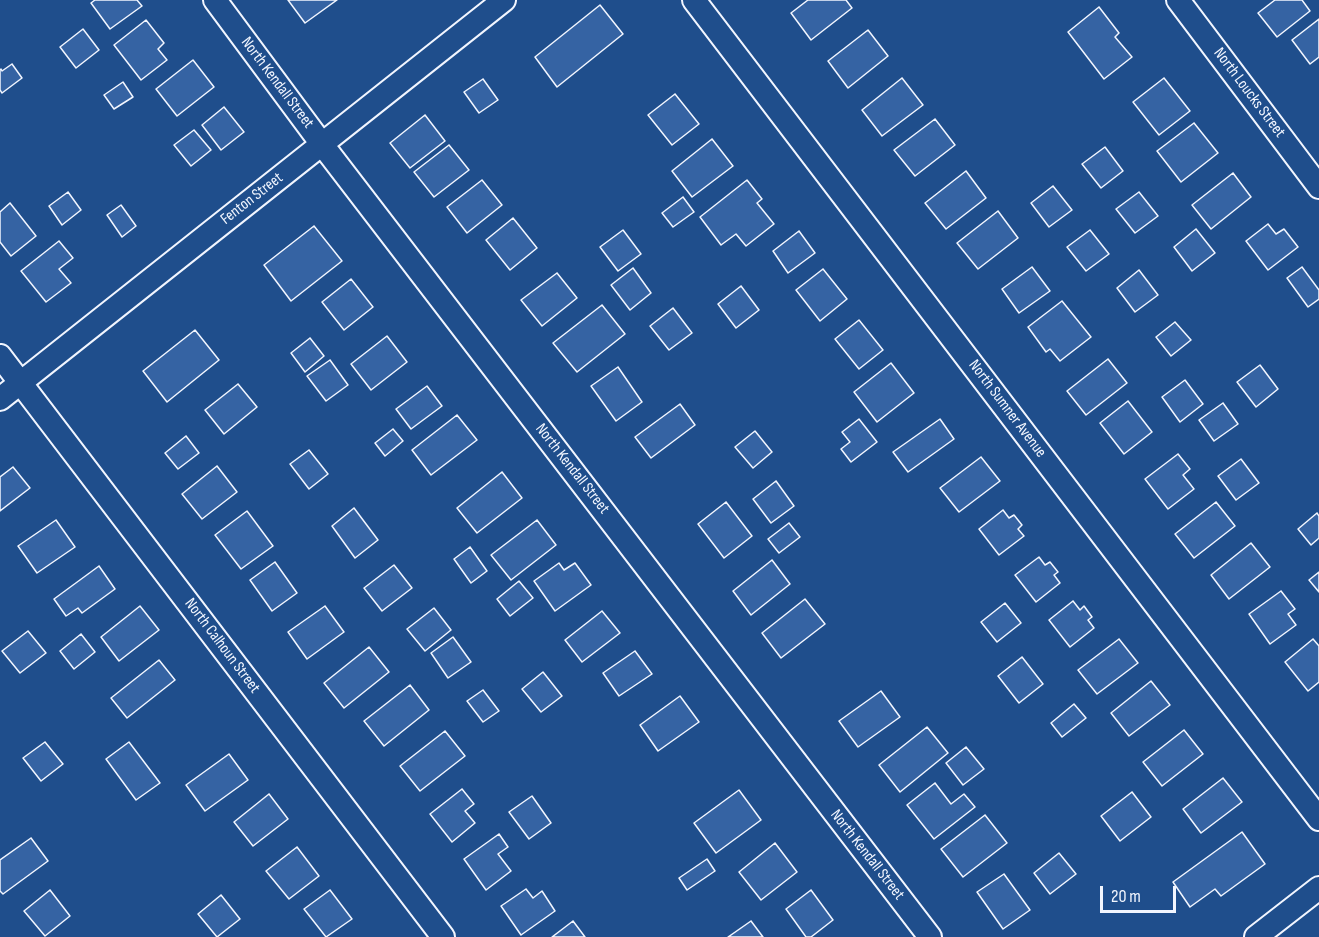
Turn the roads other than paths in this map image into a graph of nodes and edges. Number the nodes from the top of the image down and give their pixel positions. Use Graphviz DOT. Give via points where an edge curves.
graph roads {
  1 [pos="215,0"];
  2 [pos="504,0"];
  3 [pos="694,0"];
  4 [pos="1178,0"];
  5 [pos="321,144"];
  6 [pos="1319,187"];
  7 [pos="0,356"];
  8 [pos="20,383"];
  9 [pos="0,399"];
  10 [pos="1319,819"];
  11 [pos="1319,888"];
  12 [pos="444,937"];
  13 [pos="930,937"];
  14 [pos="1256,937"];
  1 -- 5 [label="street, North Kendall Street"];
  2 -- 5 [label="street, Fenton Street"];
  3 -- 10 [label="street, North Sumner Avenue"];
  4 -- 6 [label="street, North Loucks Street"];
  5 -- 8 [label="street, Fenton Street"];
  5 -- 13 [label="street, North Kendall Street"];
  7 -- 8 [label="street, North Calhoun Street"];
  8 -- 9 [label="street, Fenton Street"];
  8 -- 12 [label="street, North Calhoun Street"];
  11 -- 14 [label="street"];
}
